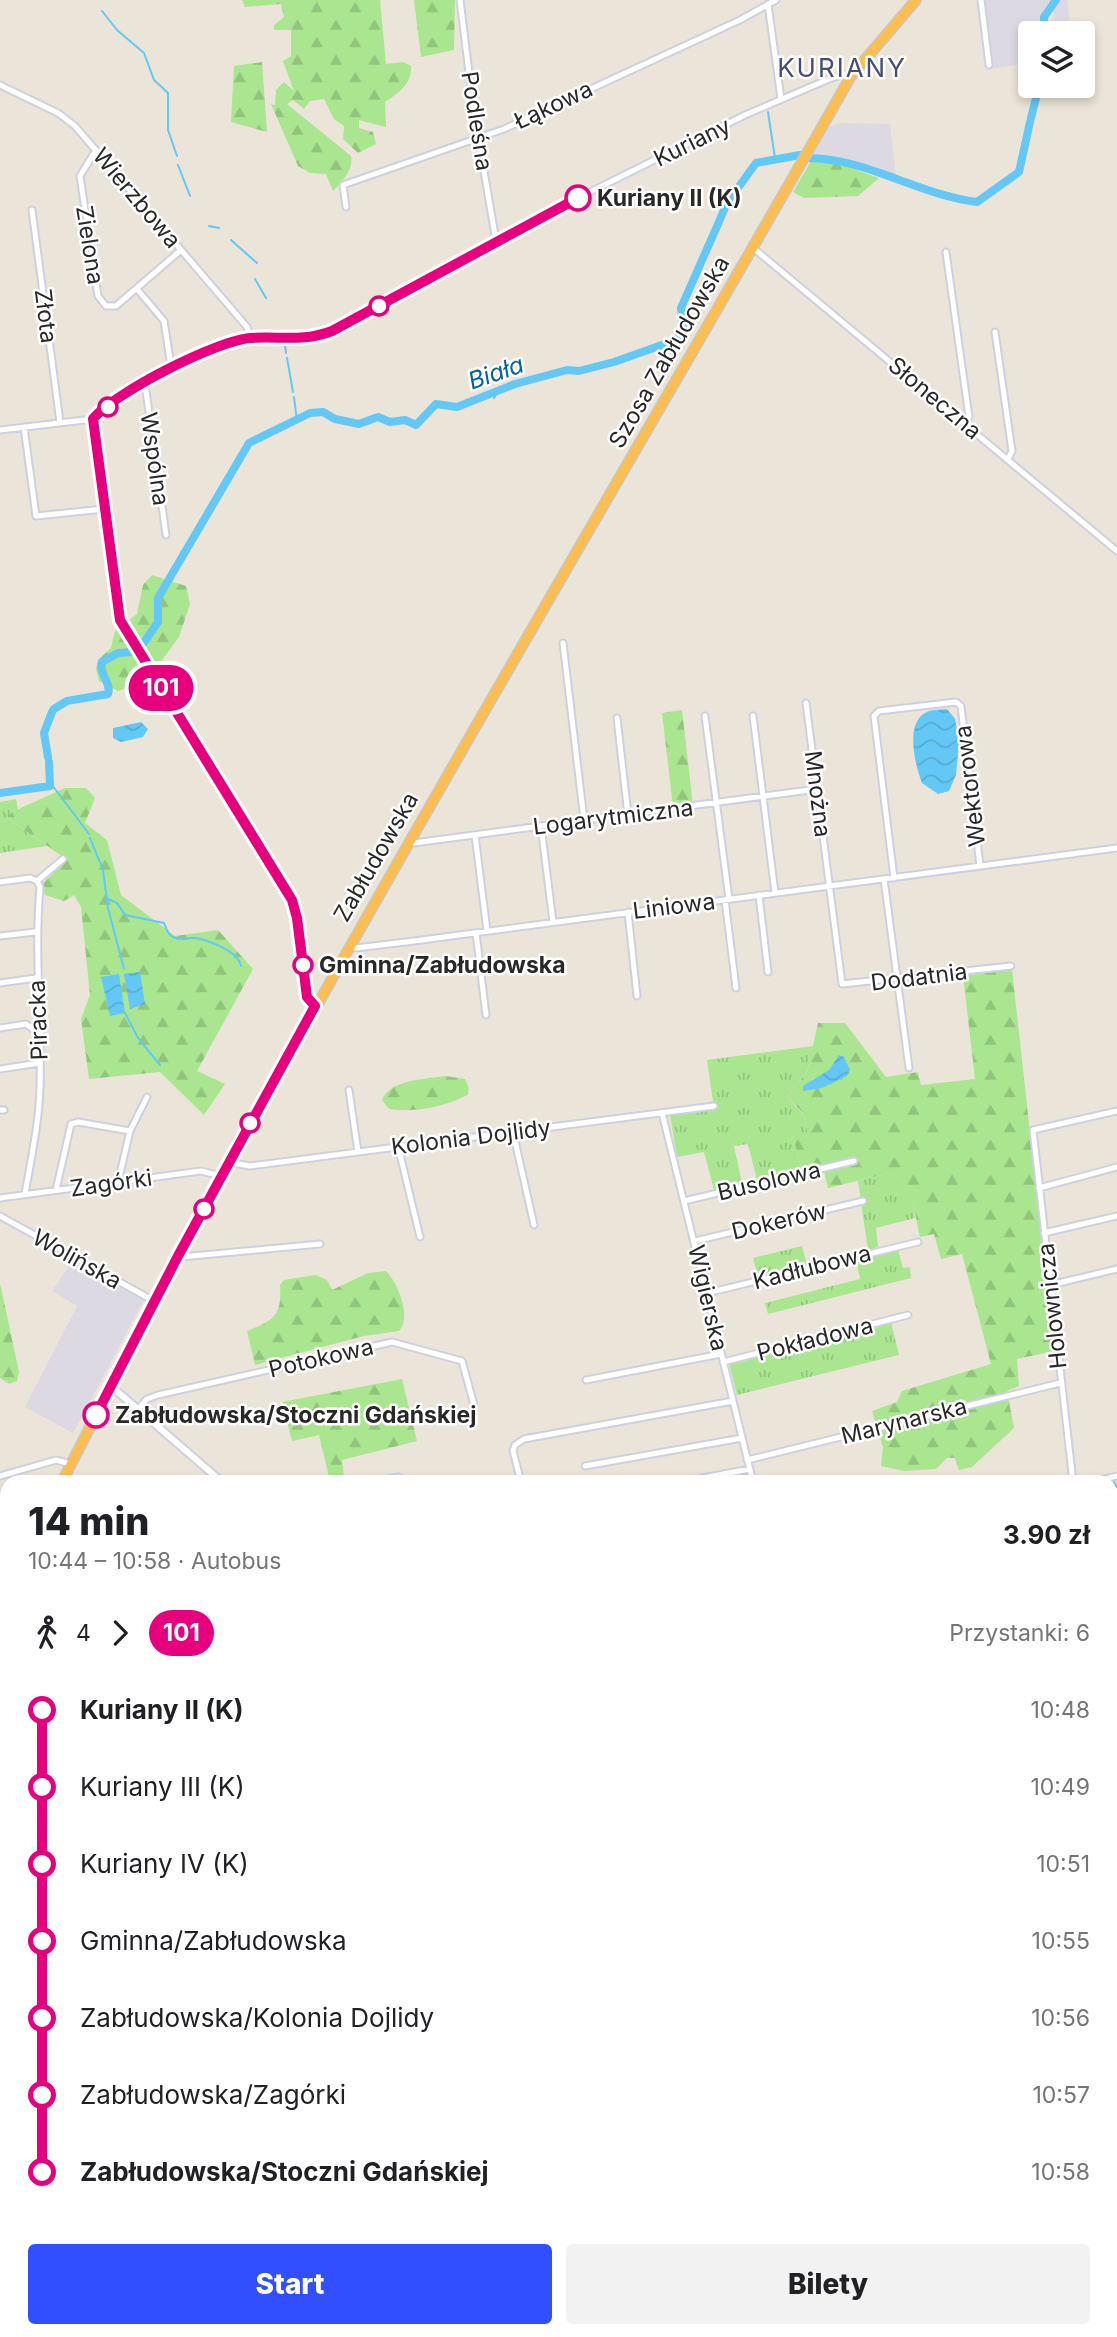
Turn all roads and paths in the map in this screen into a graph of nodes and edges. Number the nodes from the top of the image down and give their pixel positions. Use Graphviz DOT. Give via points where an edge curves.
graph roads {
  1 [pos="460,0"];
  2 [pos="776,0"];
  3 [pos="916,0"];
  4 [pos="981,0"];
  5 [pos="768,4"];
  6 [pos="989,65"];
  7 [pos="851,76"];
  8 [pos="0,85"];
  9 [pos="781,99"];
  10 [pos="480,136"];
  11 [pos="96,150"];
  12 [pos="346,207"];
  13 [pos="32,210"];
  14 [pos="496,241"];
  15 [pos="752,247"];
  16 [pos="181,250"];
  17 [pos="946,252"];
  18 [pos="137,289"];
  19 [pos="995,332"];
  20 [pos="251,338"];
  21 [pos="170,366"];
  22 [pos="143,384"];
  23 [pos="93,419"];
  24 [pos="60,422"];
  25 [pos="965,425"];
  26 [pos="24,427"];
  27 [pos="0,430"];
  28 [pos="1008,459"];
  29 [pos="104,509"];
  30 [pos="166,535"];
  31 [pos="1117,551"];
  32 [pos="563,643"];
  33 [pos="806,702"];
  34 [pos="705,716"];
  35 [pos="753,716"];
  36 [pos="617,718"];
  37 [pos="470,734"];
  38 [pos="817,789"];
  39 [pos="763,797"];
  40 [pos="717,805"];
  41 [pos="628,815"];
  42 [pos="584,820"];
  43 [pos="541,826"];
  44 [pos="475,835"];
  45 [pos="408,840"];
  46 [pos="1117,848"];
  47 [pos="64,859"];
  48 [pos="980,866"];
  49 [pos="894,878"];
  50 [pos="884,879"];
  51 [pos="37,881"];
  52 [pos="0,882"];
  53 [pos="830,886"];
  54 [pos="775,893"];
  55 [pos="759,895"];
  56 [pos="727,900"];
  57 [pos="628,912"];
  58 [pos="553,922"];
  59 [pos="487,931"];
  60 [pos="35,932"];
  61 [pos="476,933"];
  62 [pos="0,936"];
  63 [pos="349,945"];
  64 [pos="1011,966"];
  65 [pos="768,972"];
  66 [pos="36,978"];
  67 [pos="897,979"];
  68 [pos="0,983"];
  69 [pos="736,988"];
  70 [pos="637,996"];
  71 [pos="315,1006"];
  72 [pos="486,1015"];
  73 [pos="0,1028"];
  74 [pos="38,1033"];
  75 [pos="38,1063"];
  76 [pos="909,1068"];
  77 [pos="0,1069"];
  78 [pos="349,1090"];
  79 [pos="147,1097"];
  80 [pos="715,1106"];
  81 [pos="1117,1111"];
  82 [pos="662,1113"];
  83 [pos="130,1131"];
  84 [pos="513,1132"];
  85 [pos="398,1146"];
  86 [pos="358,1152"];
  87 [pos="854,1161"];
  88 [pos="228,1162"];
  89 [pos="1117,1167"];
  90 [pos="221,1176"];
  91 [pos="118,1182"];
  92 [pos="1039,1188"];
  93 [pos="56,1190"];
  94 [pos="25,1194"];
  95 [pos="0,1198"];
  96 [pos="684,1201"];
  97 [pos="863,1201"];
  98 [pos="0,1216"];
  99 [pos="1117,1216"];
  100 [pos="534,1225"];
  101 [pos="1044,1233"];
  102 [pos="420,1237"];
  103 [pos="695,1241"];
  104 [pos="918,1242"];
  105 [pos="320,1244"];
  106 [pos="178,1256"];
  107 [pos="1117,1269"];
  108 [pos="1050,1285"];
  109 [pos="707,1293"];
  110 [pos="154,1301"];
  111 [pos="908,1315"];
  112 [pos="721,1354"];
  113 [pos="723,1362"];
  114 [pos="586,1380"];
  115 [pos="1060,1383"];
  116 [pos="111,1386"];
  117 [pos="733,1401"];
  118 [pos="474,1405"];
  119 [pos="139,1408"];
  120 [pos="742,1438"];
  121 [pos="747,1460"];
  122 [pos="71,1464"];
  123 [pos="585,1466"];
  124 [pos="750,1469"];
  125 [pos="4,1475"];
  126 [pos="66,1475"];
  127 [pos="214,1475"];
  128 [pos="519,1475"];
  129 [pos="718,1475"];
  130 [pos="751,1475"];
  131 [pos="1072,1475"];
  1 -- 10 [label="street, Podleśna"];
  2 -- 5 [label="street, Łąkowa"];
  3 -- 7 [label="highway, Szosa Zabłudowska"];
  4 -- 6 [label="street"];
  5 -- 9 [label="street"];
  5 -- 10 [label="street, Łąkowa" via="504,129"];
  7 -- 9 [label="street, Kuriany" via="844,74"];
  7 -- 15 [label="highway, Szosa Zabłudowska"];
  8 -- 11 [label="street, Wierzbowa" via="58,113"];
  9 -- 14 [label="street, Kuriany"];
  10 -- 12 [label="street, Łąkowa" via="343,185"];
  10 -- 14 [label="street, Podleśna"];
  11 -- 16 [label="street, Wierzbowa"];
  11 -- 18 [label="street, Zielona" via="80,176 95,289 111,307"];
  13 -- 24 [label="street, Złota"];
  14 -- 20 [label="street, Kuriany" via="332,331 298,340"];
  15 -- 25 [label="street, Słoneczna"];
  15 -- 37 [label="highway, Szosa Zabłudowska"];
  16 -- 18 [label="street, Zielona"];
  16 -- 20 [label="street, Wierzbowa" via="247,327"];
  17 -- 25 [label="street" via="968,417"];
  18 -- 21 [label="street, Zielona" via="164,321"];
  19 -- 28 [label="street" via="1012,451"];
  20 -- 21 [label="street, Kuriany"];
  21 -- 22 [label="street, Kuriany"];
  22 -- 23 [label="street, Kuriany"];
  22 -- 30 [label="street, Wspólna"];
  23 -- 24 [label="street, Kuriany"];
  23 -- 29 [label="street"];
  24 -- 26 [label="street, Kuriany"];
  25 -- 28 [label="street, Słoneczna"];
  26 -- 27 [label="street, Kuriany"];
  26 -- 29 [label="street" via="36,516"];
  28 -- 31 [label="street, Słoneczna"];
  29 -- 71 [label="street" via="120,620 292,900 307,997"];
  32 -- 42 [label="street"];
  33 -- 38 [label="street, Mnożna"];
  34 -- 40 [label="street"];
  35 -- 39 [label="street"];
  36 -- 41 [label="street"];
  37 -- 45 [label="highway, Zabłudowska"];
  38 -- 39 [label="street, Logarytmiczna"];
  38 -- 53 [label="street, Mnożna"];
  39 -- 40 [label="street, Logarytmiczna"];
  39 -- 54 [label="street"];
  40 -- 41 [label="street, Logarytmiczna"];
  40 -- 56 [label="street"];
  41 -- 42 [label="street, Logarytmiczna"];
  42 -- 43 [label="street, Logarytmiczna"];
  43 -- 44 [label="street, Logarytmiczna"];
  43 -- 58 [label="street"];
  44 -- 45 [label="street, Logarytmiczna"];
  44 -- 59 [label="street"];
  45 -- 63 [label="highway, Zabłudowska"];
  46 -- 48 [label="street, Liniowa"];
  47 -- 51 [label="street"];
  48 -- 49 [label="street, Liniowa"];
  48 -- 49 [label="street, Wektorowa" via="961,706 956,702 879,711 874,716"];
  49 -- 50 [label="street, Liniowa"];
  50 -- 53 [label="street, Liniowa"];
  50 -- 67 [label="street"];
  51 -- 52 [label="street"];
  51 -- 60 [label="street, Piracka"];
  53 -- 54 [label="street, Liniowa"];
  53 -- 67 [label="street, Dodatnia" via="842,984"];
  54 -- 55 [label="street, Liniowa"];
  55 -- 56 [label="street, Liniowa"];
  55 -- 65 [label="street"];
  56 -- 57 [label="street, Liniowa"];
  56 -- 69 [label="street"];
  57 -- 58 [label="street, Liniowa"];
  57 -- 70 [label="street"];
  58 -- 59 [label="street, Liniowa"];
  59 -- 61 [label="street, Liniowa"];
  60 -- 62 [label="street"];
  60 -- 66 [label="street, Piracka"];
  61 -- 63 [label="street, Liniowa" via="356,948"];
  61 -- 72 [label="street"];
  63 -- 71 [label="highway, Zabłudowska"];
  64 -- 67 [label="street, Dodatnia"];
  66 -- 68 [label="street"];
  66 -- 74 [label="street, Piracka"];
  67 -- 76 [label="street"];
  71 -- 88 [label="highway, Zabłudowska"];
  73 -- 74 [label="street" via="26,1024"];
  74 -- 75 [label="street, Piracka"];
  75 -- 77 [label="street"];
  75 -- 94 [label="street, Piracka" via="39,1115"];
  78 -- 86 [label="street"];
  79 -- 83 [label="street"];
  80 -- 82 [label="street, Kolonia Dojlidy"];
  81 -- 92 [label="street, Holownicza" via="1033,1130"];
  82 -- 84 [label="street, Kolonia Dojlidy"];
  82 -- 96 [label="street, Wigierska"];
  83 -- 91 [label="street"];
  83 -- 93 [label="street" via="78,1122 71,1125"];
  84 -- 85 [label="street, Kolonia Dojlidy"];
  84 -- 100 [label="street"];
  85 -- 86 [label="street, Kolonia Dojlidy"];
  85 -- 102 [label="street"];
  86 -- 88 [label="street, Kolonia Dojlidy" via="250,1166"];
  87 -- 96 [label="street, Busolowa"];
  88 -- 90 [label="highway, Zabłudowska"];
  89 -- 92 [label="street"];
  90 -- 91 [label="street, Zagórki" via="201,1171"];
  90 -- 106 [label="highway, Zabłudowska"];
  91 -- 93 [label="street, Zagórki"];
  92 -- 101 [label="street, Holownicza"];
  93 -- 94 [label="street, Zagórki"];
  94 -- 95 [label="street, Zagórki"];
  96 -- 103 [label="street, Wigierska"];
  97 -- 103 [label="street, Dokerów"];
  98 -- 110 [label="street, Wolińska"];
  99 -- 101 [label="street"];
  101 -- 108 [label="street, Holownicza"];
  103 -- 109 [label="street, Wigierska"];
  104 -- 109 [label="street, Kadłubowa"];
  105 -- 106 [label="street"];
  106 -- 110 [label="highway, Zabłudowska"];
  107 -- 108 [label="street"];
  108 -- 115 [label="street, Holownicza"];
  109 -- 112 [label="street, Wigierska"];
  110 -- 116 [label="highway, Zabłudowska"];
  111 -- 113 [label="street, Pokładowa"];
  112 -- 113 [label="street, Wigierska"];
  112 -- 114 [label="street"];
  113 -- 117 [label="street, Wigierska"];
  115 -- 121 [label="street, Marynarska"];
  115 -- 131 [label="street, Holownicza"];
  116 -- 119 [label="street"];
  116 -- 122 [label="highway, Zabłudowska"];
  117 -- 120 [label="street, Wigierska"];
  117 -- 128 [label="street" via="524,1440 513,1451"];
  118 -- 119 [label="street, Potokowa" via="462,1362 398,1342 158,1395"];
  119 -- 127 [label="street"];
  120 -- 121 [label="street, Wigierska"];
  120 -- 123 [label="street"];
  121 -- 124 [label="street, Wigierska"];
  122 -- 125 [label="street" via="57,1460"];
  122 -- 126 [label="highway, Zabłudowska"];
  124 -- 129 [label="street"];
  124 -- 130 [label="street, Wigierska"];
}
